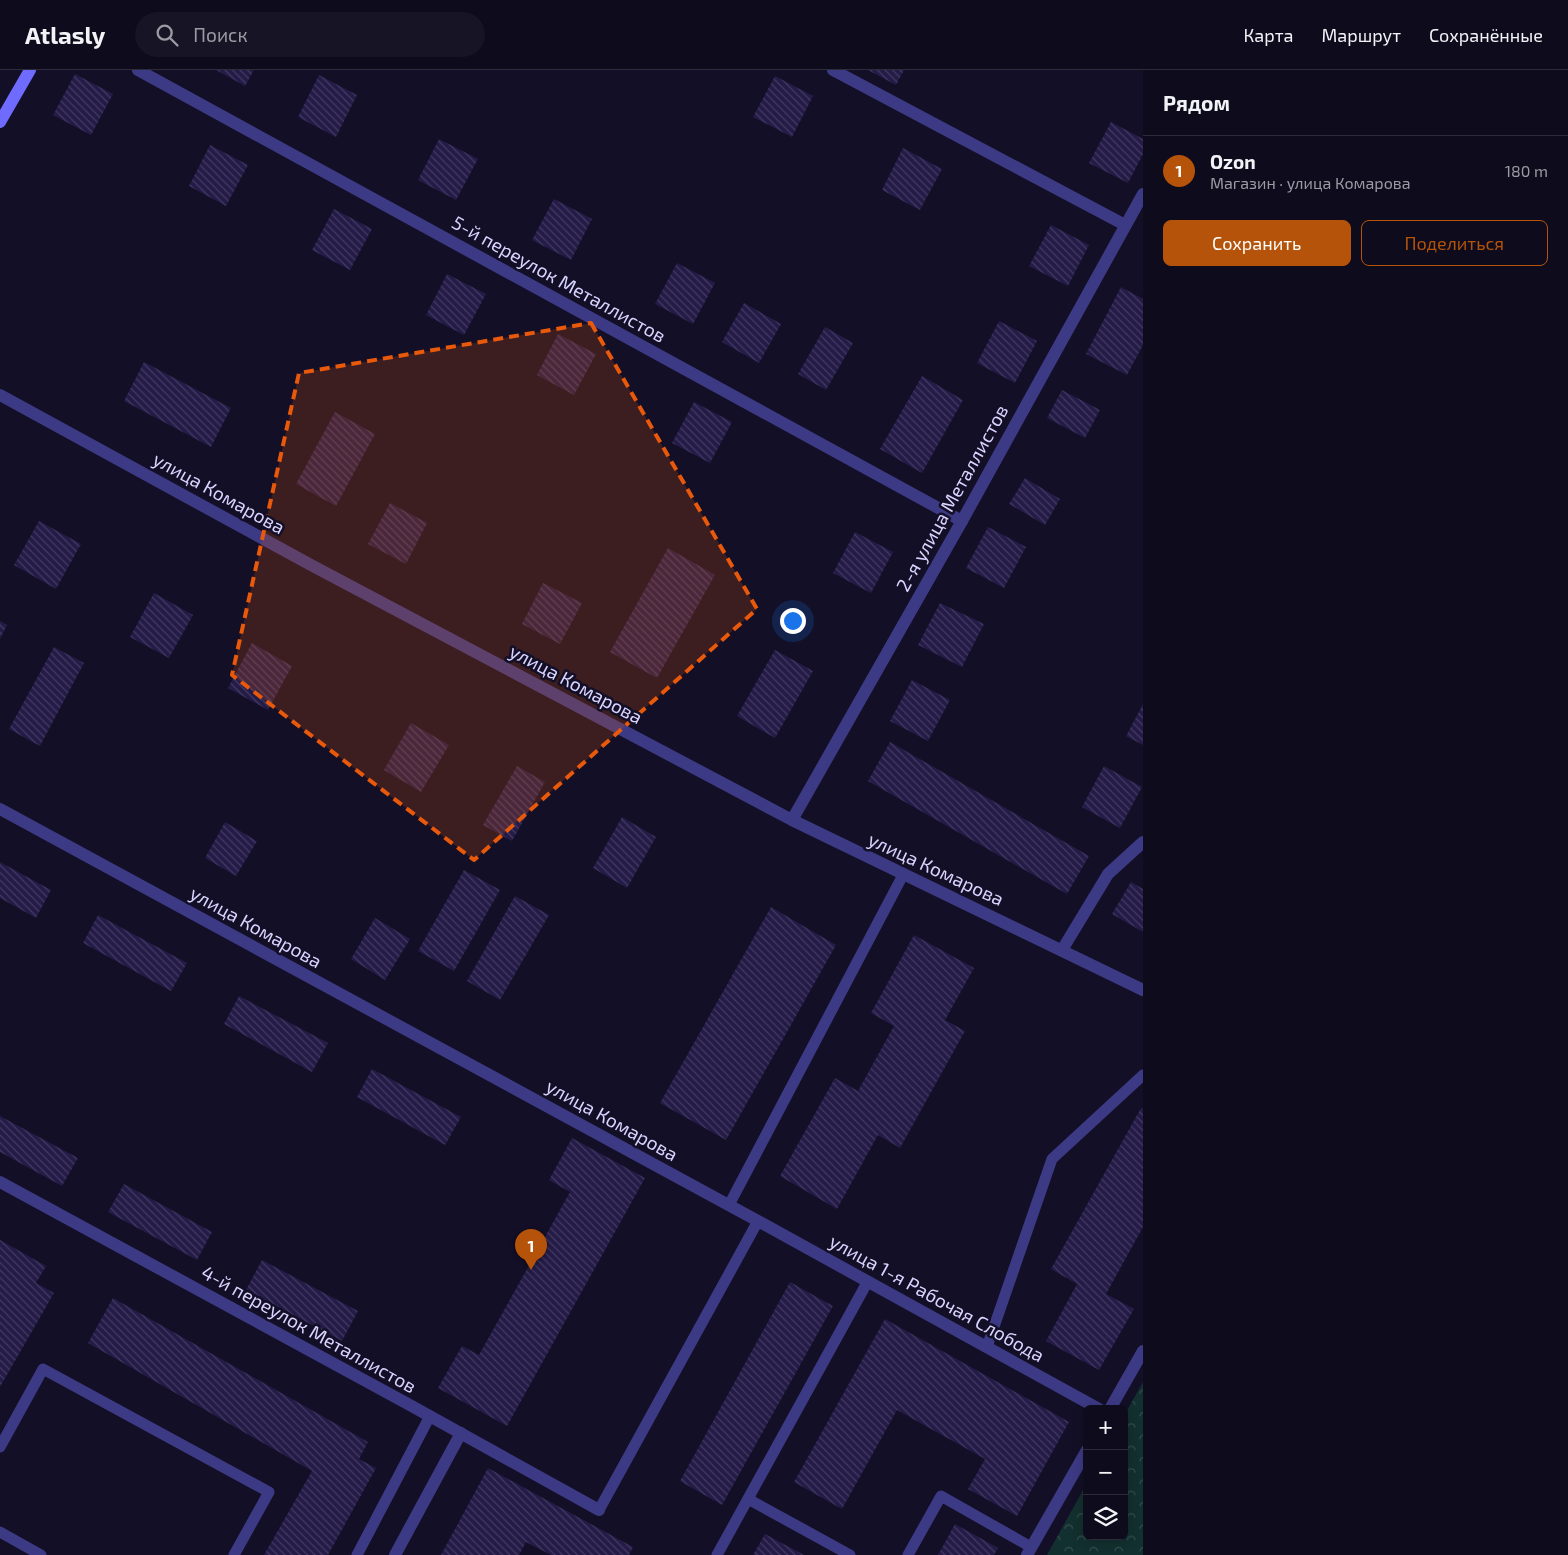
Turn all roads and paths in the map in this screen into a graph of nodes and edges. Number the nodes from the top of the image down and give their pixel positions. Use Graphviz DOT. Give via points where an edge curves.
graph roads {
  1 [pos="30,70"];
  2 [pos="138,70"];
  3 [pos="833,70"];
  4 [pos="0,122"];
  5 [pos="1143,194"];
  6 [pos="1125,225"];
  7 [pos="0,395"];
  8 [pos="962,521"];
  9 [pos="0,809"];
  10 [pos="792,820"];
  11 [pos="1143,842"];
  12 [pos="903,875"];
  13 [pos="1062,950"];
  14 [pos="1143,990"];
  15 [pos="1143,1075"];
  16 [pos="0,1182"];
  17 [pos="729,1205"];
  18 [pos="758,1221"];
  19 [pos="868,1281"];
  20 [pos="987,1347"];
  21 [pos="1143,1351"];
  22 [pos="1091,1405"];
  23 [pos="1112,1405"];
  24 [pos="430,1416"];
  25 [pos="4,1430"];
  26 [pos="461,1433"];
  27 [pos="0,1448"];
  28 [pos="1083,1457"];
  29 [pos="748,1499"];
  30 [pos="599,1510"];
  31 [pos="0,1532"];
  32 [pos="1029,1551"];
  33 [pos="42,1555"];
  34 [pos="234,1555"];
  35 [pos="357,1555"];
  36 [pos="395,1555"];
  37 [pos="717,1555"];
  38 [pos="850,1555"];
  39 [pos="908,1555"];
  1 -- 4 [label="street"];
  2 -- 8 [label="street, 5-й переулок Металлистов"];
  3 -- 6 [label="street"];
  5 -- 6 [label="street, 2-я улица Металлистов"];
  6 -- 8 [label="street, 2-я улица Металлистов"];
  7 -- 10 [label="street, улица Комарова"];
  8 -- 10 [label="street, 2-я улица Металлистов"];
  9 -- 17 [label="street, улица Комарова"];
  10 -- 12 [label="street, улица Комарова"];
  11 -- 13 [label="street" via="1108,874"];
  12 -- 13 [label="street, улица Комарова"];
  12 -- 17 [label="lane"];
  13 -- 14 [label="street, улица Комарова"];
  15 -- 20 [label="lane" via="1052,1159"];
  16 -- 24 [label="street, 4-й переулок Металлистов"];
  17 -- 18 [label="street, улица Комарова"];
  18 -- 19 [label="street, улица 1-я Рабочая Слобода"];
  18 -- 30 [label="lane"];
  19 -- 20 [label="street, улица 1-я Рабочая Слобода"];
  19 -- 29 [label="lane"];
  20 -- 22 [label="street, улица 1-я Рабочая Слобода"];
  21 -- 23 [label="street"];
  24 -- 26 [label="street, 4-й переулок Металлистов"];
  24 -- 35 [label="lane"];
  25 -- 27 [label="lane"];
  25 -- 34 [label="lane" via="43,1369 269,1492"];
  26 -- 30 [label="street, 4-й переулок Металлистов"];
  26 -- 36 [label="street"];
  28 -- 32 [label="street"];
  29 -- 37 [label="lane"];
  29 -- 38 [label="lane"];
  31 -- 33 [label="lane"];
  32 -- 39 [label="lane" via="941,1496"];
}
